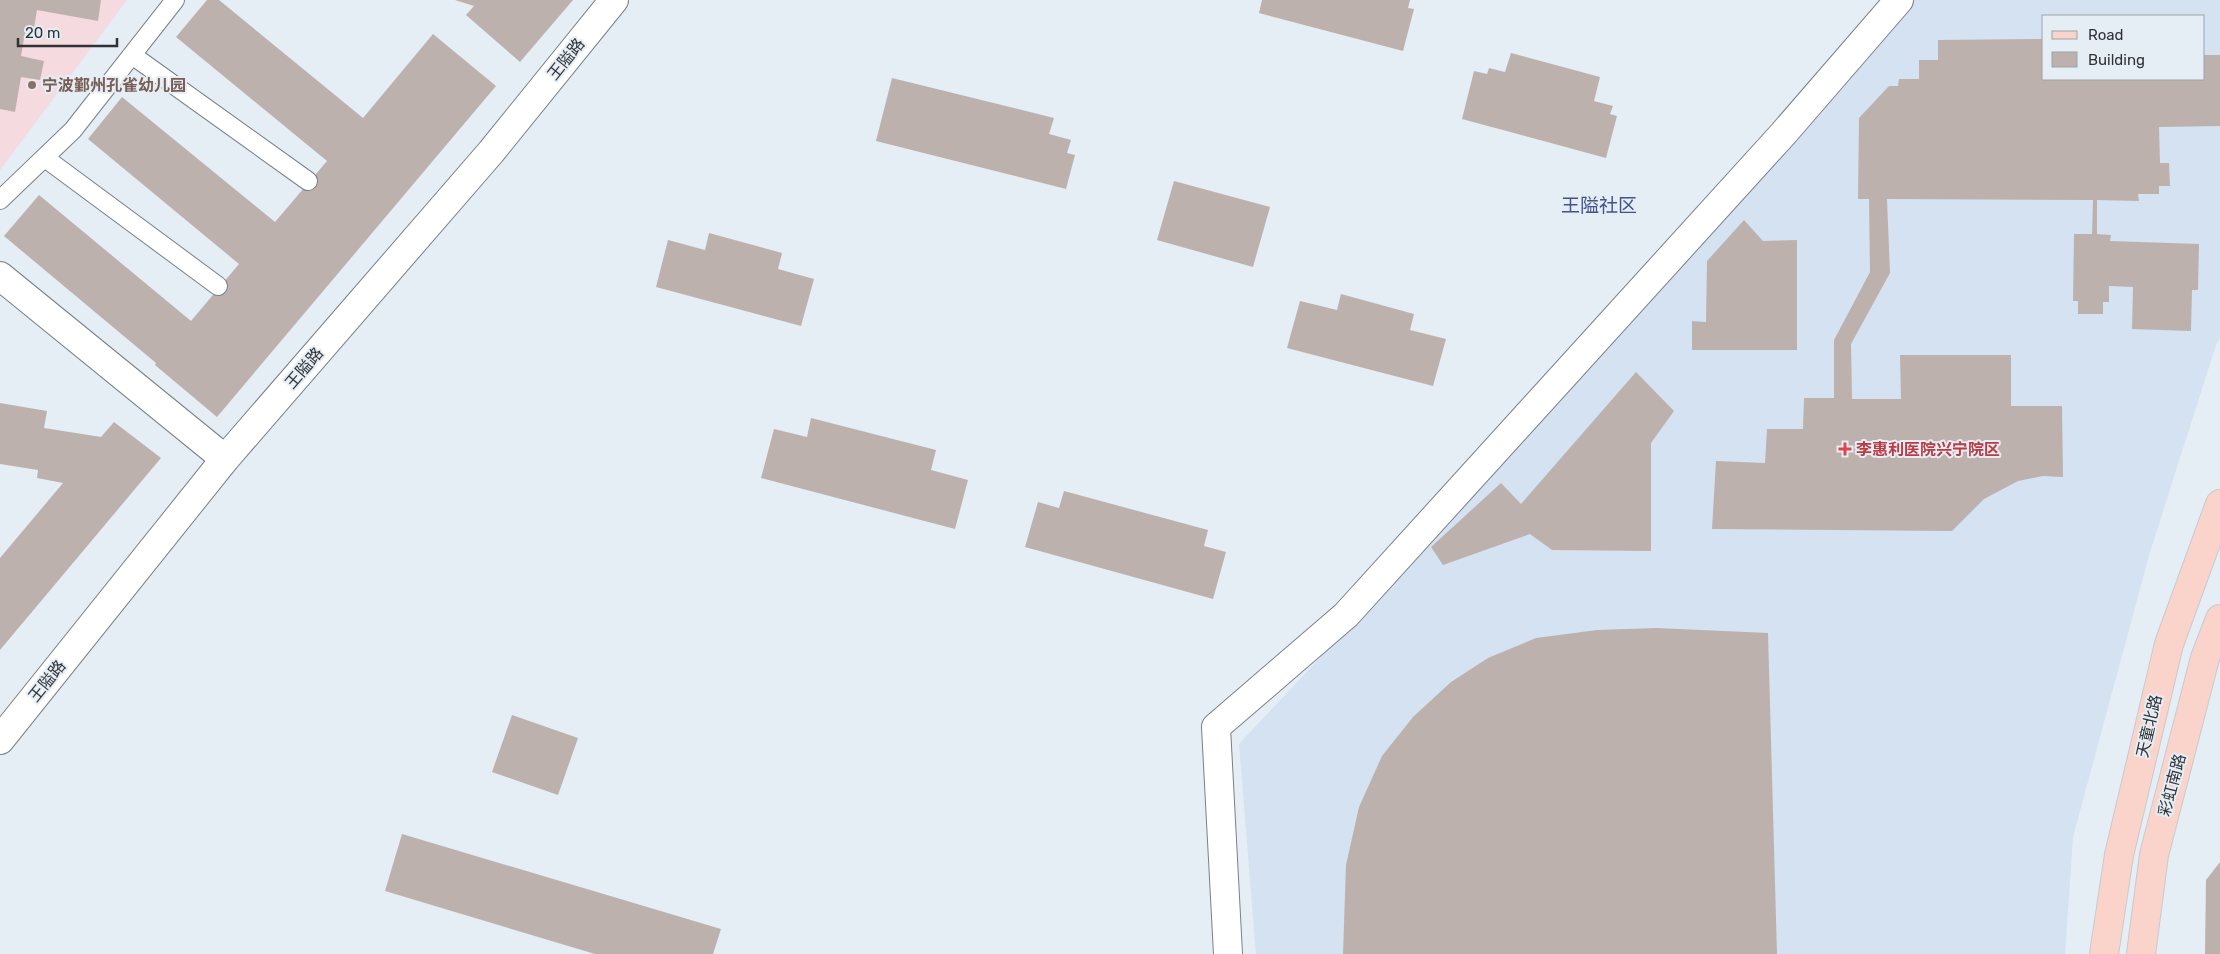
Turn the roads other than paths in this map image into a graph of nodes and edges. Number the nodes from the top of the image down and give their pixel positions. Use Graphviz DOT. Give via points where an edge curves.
graph roads {
  1 [pos="175,0"];
  2 [pos="614,0"];
  3 [pos="1899,0"];
  4 [pos="132,55"];
  5 [pos="45,158"];
  6 [pos="308,181"];
  7 [pos="0,200"];
  8 [pos="0,276"];
  9 [pos="218,286"];
  10 [pos="226,459"];
  11 [pos="2220,504"];
  12 [pos="2220,619"];
  13 [pos="0,740"];
  14 [pos="1228,954"];
  15 [pos="2104,954"];
  16 [pos="2141,954"];
  1 -- 4 [label="lane"];
  2 -- 10 [label="street, 王隘路" via="491,152"];
  3 -- 14 [label="street" via="1783,134 1346,615 1216,728"];
  4 -- 5 [label="lane" via="73,130"];
  4 -- 6 [label="lane"];
  5 -- 7 [label="lane"];
  5 -- 9 [label="lane"];
  8 -- 10 [label="street"];
  10 -- 13 [label="street, 王隘路"];
  11 -- 15 [label="main road, 天童北路" via="2169,644 2118,855"];
  12 -- 16 [label="main road, 彩虹南路" via="2205,658 2154,855"];
}
